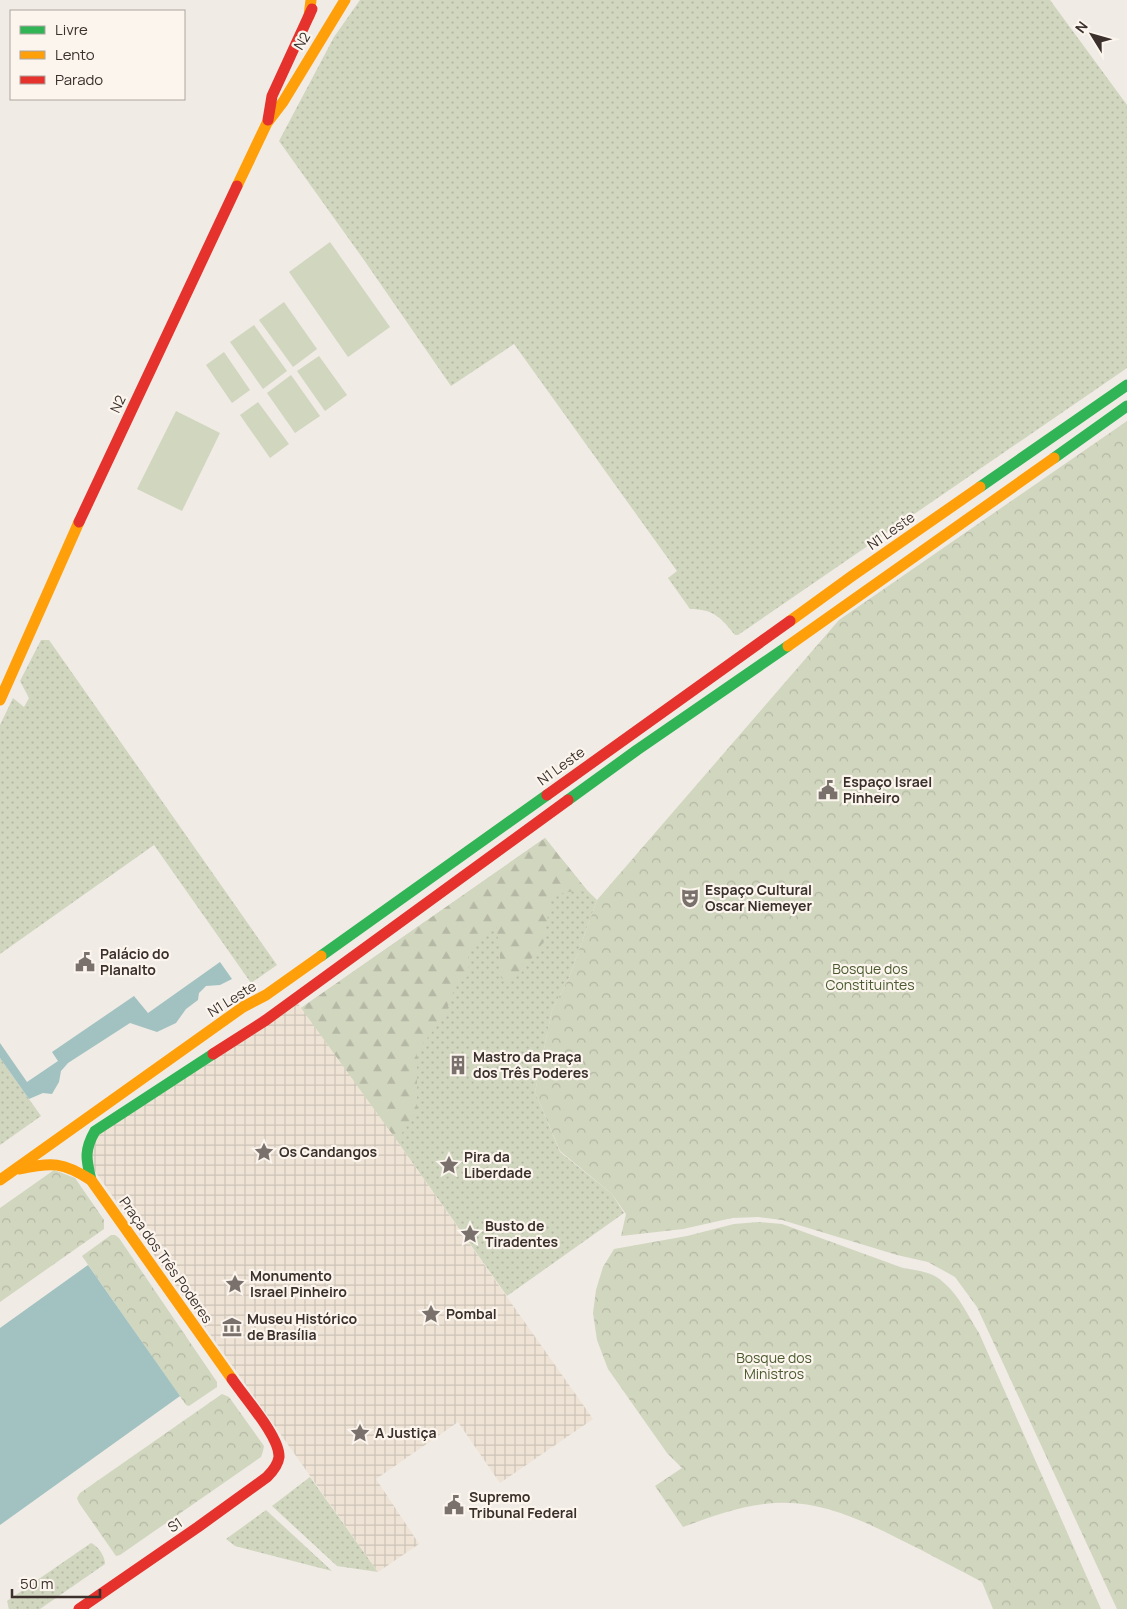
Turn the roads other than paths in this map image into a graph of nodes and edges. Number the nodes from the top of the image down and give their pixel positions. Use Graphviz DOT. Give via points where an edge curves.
graph roads {
  1 [pos="312,0"];
  2 [pos="316,0"];
  3 [pos="345,0"];
  4 [pos="309,16"];
  5 [pos="268,122"];
  6 [pos="1127,385"];
  7 [pos="1127,406"];
  8 [pos="0,700"];
  9 [pos="13,1171"];
  10 [pos="0,1180"];
  11 [pos="91,1180"];
  12 [pos="279,1458"];
  13 [pos="79,1609"];
  1 -- 4 [label="main road"];
  2 -- 4 [label="main road, N2"];
  3 -- 5 [label="main road, N2"];
  4 -- 5 [label="main road, N2" via="272,96"];
  5 -- 8 [label="main road, N2" via="82,515"];
  6 -- 9 [label="main road, N1 Leste" via="852,576 274,990 242,1007"];
  7 -- 11 [label="main road" via="637,750 266,1020 95,1131 87,1144 85,1157"];
  9 -- 10 [label="main road, N1 Leste"];
  9 -- 11 [label="main road" via="60,1164"];
  11 -- 12 [label="main road, Praça dos Três Poderes" via="271,1436"];
  12 -- 13 [label="main road, S1" via="267,1477"];
}
